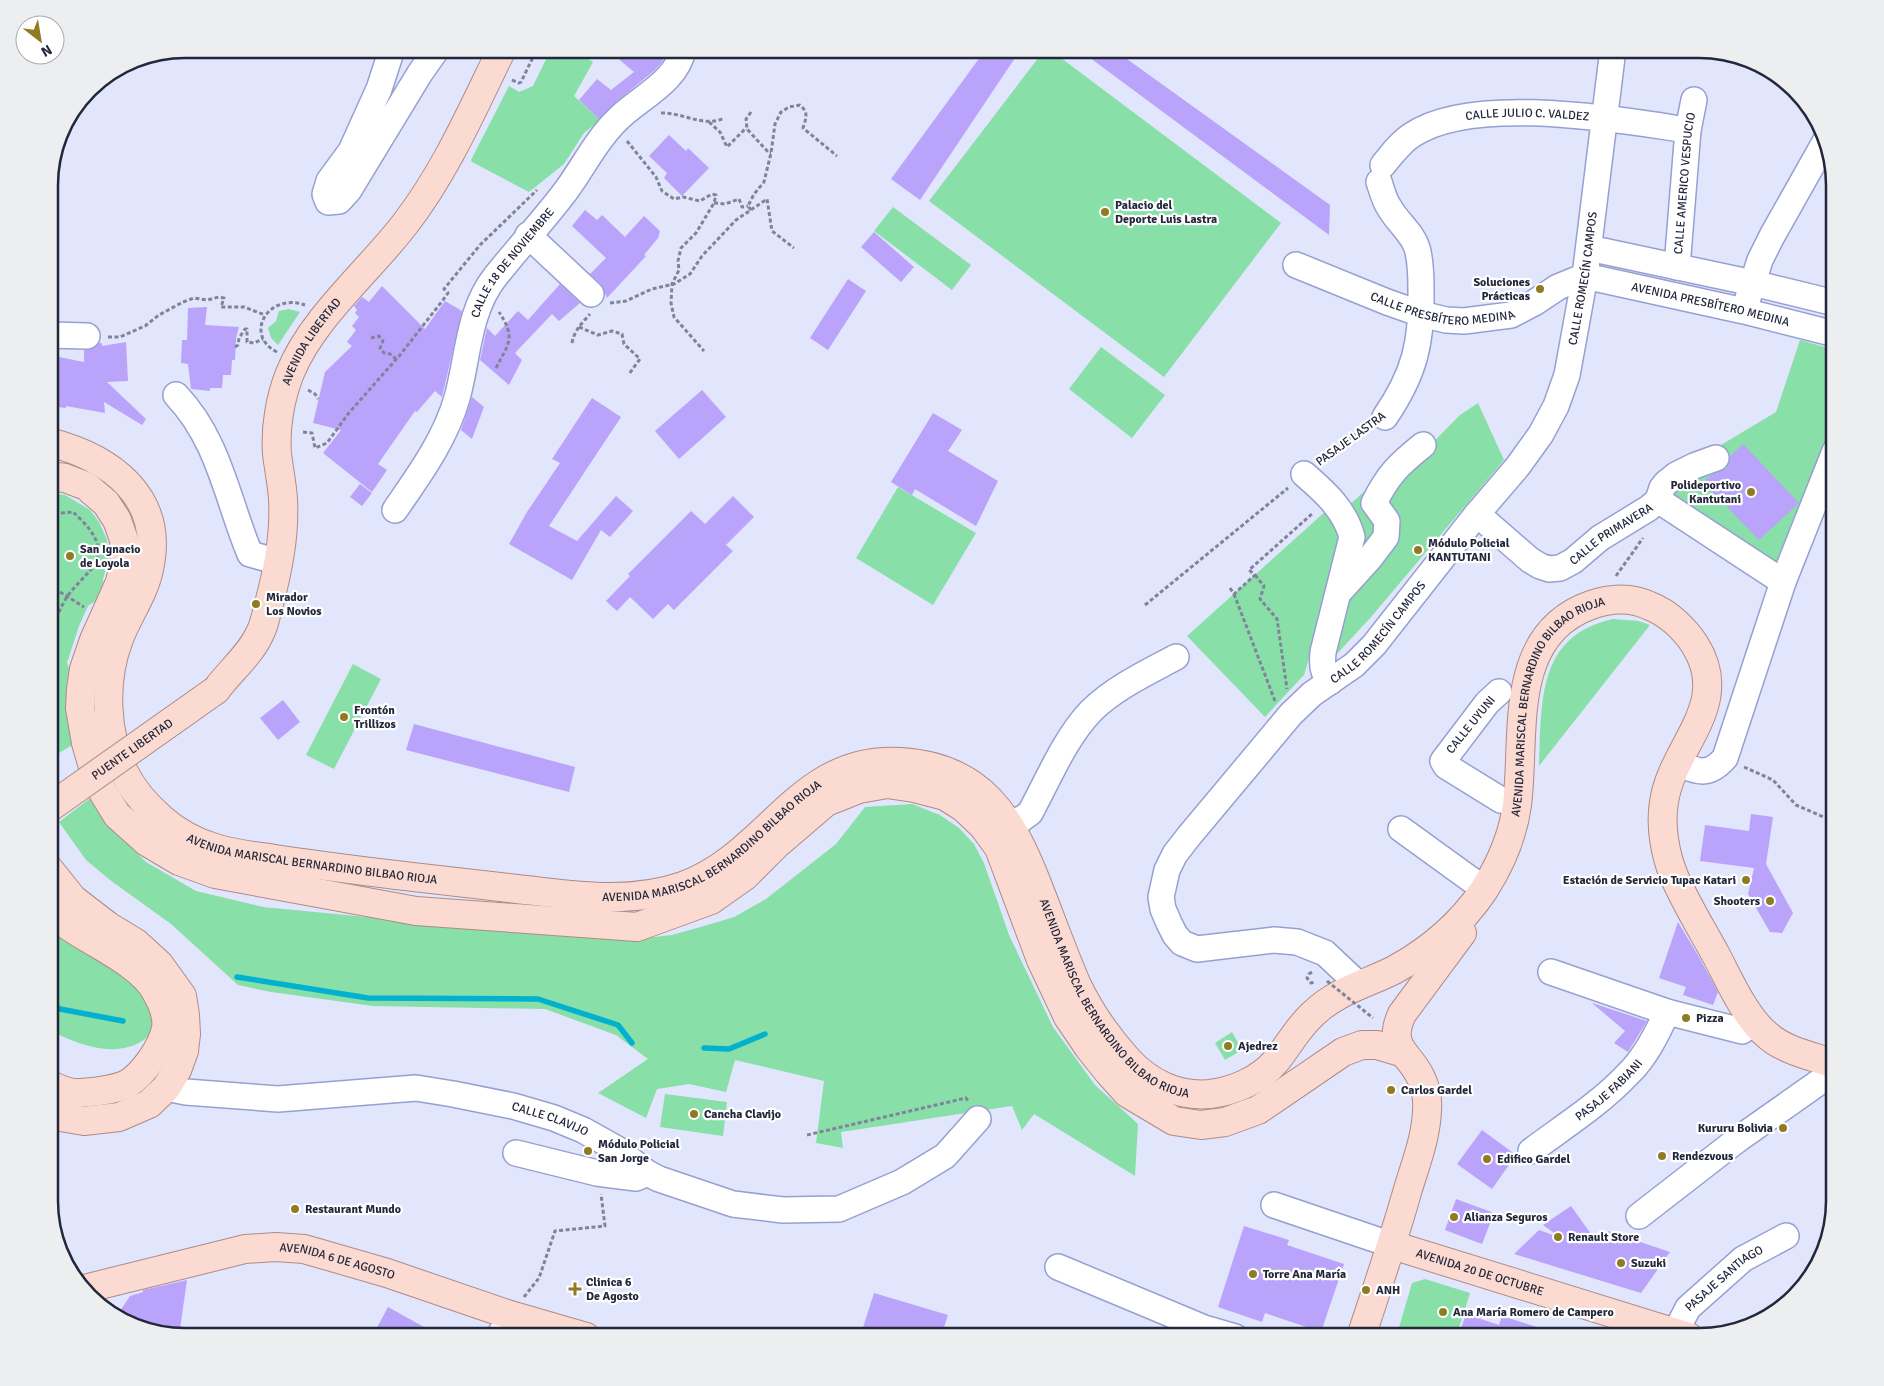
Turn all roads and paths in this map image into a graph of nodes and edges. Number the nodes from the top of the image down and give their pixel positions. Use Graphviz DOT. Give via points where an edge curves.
graph roads {
  1 [pos="389,58"];
  2 [pos="430,58"];
  3 [pos="498,58"];
  4 [pos="533,58"];
  5 [pos="680,58"];
  6 [pos="1612,58"];
  7 [pos="521,82"];
  8 [pos="1694,100"];
  9 [pos="751,112"];
  10 [pos="656,114"];
  11 [pos="724,118"];
  12 [pos="1604,118"];
  13 [pos="709,122"];
  14 [pos="747,129"];
  15 [pos="1688,130"];
  16 [pos="624,138"];
  17 [pos="1821,149"];
  18 [pos="771,153"];
  19 [pos="837,156"];
  20 [pos="1381,174"];
  21 [pos="714,203"];
  22 [pos="749,208"];
  23 [pos="528,235"];
  24 [pos="794,248"];
  25 [pos="1589,248"];
  26 [pos="1296,265"];
  27 [pos="1677,268"];
  28 [pos="1585,276"];
  29 [pos="1753,283"];
  30 [pos="672,284"];
  31 [pos="596,298"];
  32 [pos="443,300"];
  33 [pos="1826,301"];
  34 [pos="498,307"];
  35 [pos="1744,312"];
  36 [pos="1421,314"];
  37 [pos="265,315"];
  38 [pos="323,320"];
  39 [pos="579,327"];
  40 [pos="1826,332"];
  41 [pos="58,335"];
  42 [pos="87,336"];
  43 [pos="371,338"];
  44 [pos="572,343"];
  45 [pos="235,347"];
  46 [pos="704,351"];
  47 [pos="396,359"];
  48 [pos="496,368"];
  49 [pos="629,374"];
  50 [pos="308,390"];
  51 [pos="176,395"];
  52 [pos="318,399"];
  53 [pos="1386,417"];
  54 [pos="303,432"];
  55 [pos="58,444"];
  56 [pos="1423,445"];
  57 [pos="1716,458"];
  58 [pos="1304,474"];
  59 [pos="1826,474"];
  60 [pos="58,477"];
  61 [pos="1330,497"];
  62 [pos="1662,503"];
  63 [pos="395,510"];
  64 [pos="58,514"];
  65 [pos="1476,514"];
  66 [pos="279,562"];
  67 [pos="1255,575"];
  68 [pos="1783,582"];
  69 [pos="1230,588"];
  70 [pos="58,590"];
  71 [pos="1234,594"];
  72 [pos="1336,595"];
  73 [pos="68,596"];
  74 [pos="1597,603"];
  75 [pos="1145,605"];
  76 [pos="58,617"];
  77 [pos="1176,657"];
  78 [pos="217,679"];
  79 [pos="1330,682"];
  80 [pos="1499,692"];
  81 [pos="1286,719"];
  82 [pos="1725,758"];
  83 [pos="1678,763"];
  84 [pos="58,781"];
  85 [pos="58,801"];
  86 [pos="1517,802"];
  87 [pos="1826,818"];
  88 [pos="997,826"];
  89 [pos="1402,829"];
  90 [pos="58,880"];
  91 [pos="1479,896"];
  92 [pos="58,919"];
  93 [pos="1551,972"];
  94 [pos="1326,980"];
  95 [pos="1358,984"];
  96 [pos="1667,1012"];
  97 [pos="1373,1018"];
  98 [pos="1755,1022"];
  99 [pos="1401,1052"];
  100 [pos="1826,1060"];
  101 [pos="144,1070"];
  102 [pos="1826,1078"];
  103 [pos="58,1087"];
  104 [pos="166,1088"];
  105 [pos="58,1117"];
  106 [pos="978,1119"];
  107 [pos="806,1135"];
  108 [pos="1531,1151"];
  109 [pos="516,1153"];
  110 [pos="598,1173"];
  111 [pos="647,1173"];
  112 [pos="1274,1205"];
  113 [pos="1639,1216"];
  114 [pos="1786,1236"];
  115 [pos="1392,1245"];
  116 [pos="1058,1267"];
  117 [pos="97,1293"];
  118 [pos="504,1326"];
  119 [pos="519,1328"];
  120 [pos="1204,1328"];
  121 [pos="1364,1328"];
  122 [pos="1659,1328"];
  123 [pos="1684,1328"];
  1 -- 2 [label="street" via="351,151 329,180 325,194 328,202 339,201 349,190"];
  3 -- 38 [label="main road, AVENIDA LIBERTAD" via="443,168 425,196 405,225"];
  4 -- 7 [label="path"];
  5 -- 23 [label="street, CALLE 18 DE NOVIEMBRE" via="667,78 618,118 599,140 565,192"];
  6 -- 12 [label="street, CALLE ROMECÍN CAMPOS"];
  8 -- 15 [label="street, CALLE AMERICO VESPUCIO"];
  9 -- 14 [label="path" via="746,119"];
  10 -- 13 [label="path" via="670,113"];
  11 -- 13 [label="path"];
  12 -- 15 [label="street, CALLE JULIO C. VALDEZ"];
  12 -- 20 [label="street, CALLE JULIO C. VALDEZ" via="1504,113 1450,120 1412,134 1398,147"];
  12 -- 25 [label="street, CALLE ROMECÍN CAMPOS"];
  13 -- 14 [label="path" via="720,132 727,147"];
  14 -- 18 [label="path"];
  15 -- 27 [label="street, CALLE AMERICO VESPUCIO"];
  16 -- 21 [label="path" via="656,176 662,191 677,200 683,197 700,201 712,194 716,195"];
  17 -- 29 [label="street" via="1772,236"];
  18 -- 19 [label="path" via="775,124 781,112 800,105 807,115 803,128"];
  18 -- 22 [label="path" via="764,182 754,194"];
  20 -- 36 [label="street, PASAJE LASTRA" via="1389,208 1417,248"];
  21 -- 22 [label="path" via="725,204 739,199 742,207"];
  21 -- 30 [label="path" via="696,233 681,248 679,270"];
  22 -- 24 [label="path" via="767,199 772,231"];
  22 -- 30 [label="path" via="702,256 690,274"];
  23 -- 31 [label="street"];
  23 -- 63 [label="street, CALLE 18 DE NOVIEMBRE" via="493,279 483,298 473,323 457,399 444,435"];
  25 -- 27 [label="street"];
  25 -- 28 [label="street, CALLE ROMECÍN CAMPOS"];
  26 -- 36 [label="street, CALLE PRESBÍTERO MEDINA"];
  27 -- 29 [label="street"];
  28 -- 35 [label="street, AVENIDA PRESBÍTERO MEDINA"];
  28 -- 36 [label="street, CALLE PRESBÍTERO MEDINA" via="1558,287 1511,315 1446,320"];
  28 -- 65 [label="street, CALLE ROMECÍN CAMPOS" via="1566,375 1556,406 1518,466"];
  29 -- 33 [label="street"];
  29 -- 35 [label="street"];
  30 -- 31 [label="path" via="626,301"];
  30 -- 46 [label="path" via="674,317"];
  31 -- 39 [label="path"];
  32 -- 47 [label="path"];
  34 -- 48 [label="path" via="508,324 509,339"];
  35 -- 40 [label="street, AVENIDA PRESBÍTERO MEDINA"];
  36 -- 53 [label="street, PASAJE LASTRA" via="1413,367"];
  37 -- 38 [label="path" via="275,306 296,302"];
  37 -- 42 [label="path" via="244,307 221,307 224,298 194,298 158,315 145,326 120,336"];
  37 -- 45 [label="path" via="261,327 263,339 247,342 245,329"];
  38 -- 66 [label="main road, AVENIDA LIBERTAD" via="298,355 279,412 277,434 283,520"];
  39 -- 44 [label="path"];
  39 -- 49 [label="path" via="598,335 612,331 622,334 624,344 640,359"];
  41 -- 42 [label="street"];
  43 -- 47 [label="path" via="378,336 382,341 382,351"];
  47 -- 54 [label="path" via="327,442 315,448 312,433"];
  50 -- 52 [label="path"];
  51 -- 66 [label="street" via="192,413 210,445 250,554"];
  53 -- 58 [label="path, PASAJE LASTRA" via="1372,421"];
  55 -- 88 [label="main road, AVENIDA MARISCAL BERNARDINO BILBAO RIOJA" via="95,459 125,480 138,497 150,523 153,547 148,577 113,657 109,720 121,768 137,794 177,831 203,845 232,853 341,869 600,898 646,895 685,885 721,867 820,782 852,766 891,760 923,764 956,774 989,798"];
  56 -- 72 [label="street" via="1396,467 1382,487 1374,503 1387,521 1386,537"];
  57 -- 62 [label="street, CALLE PRIMAVERA" via="1676,475 1666,483 1662,488"];
  58 -- 61 [label="street"];
  58 -- 75 [label="path, PASAJE LASTRA"];
  59 -- 68 [label="street"];
  60 -- 88 [label="main road, AVENIDA MARISCAL BERNARDINO BILBAO RIOJA" via="86,486 106,503 124,540 125,559 120,582 94,640 81,689 80,708 86,743 98,784 118,815 147,842 188,864 215,874 416,911 638,927 711,900 745,876 826,802 859,789 887,784 945,796"];
  61 -- 67 [label="path" via="1249,570"];
  61 -- 72 [label="street" via="1348,524 1352,538"];
  62 -- 65 [label="street, CALLE PRIMAVERA" via="1600,538 1573,561 1549,570 1530,560"];
  62 -- 68 [label="street"];
  62 -- 74 [label="path"];
  64 -- 73 [label="path" via="73,512 89,526 98,542 94,566"];
  65 -- 79 [label="street, CALLE ROMECÍN CAMPOS" via="1374,645"];
  66 -- 78 [label="main road, AVENIDA LIBERTAD" via="261,633 250,649"];
  67 -- 71 [label="path"];
  67 -- 81 [label="path" via="1264,586 1260,599 1277,619"];
  68 -- 82 [label="street"];
  69 -- 71 [label="path"];
  70 -- 73 [label="path"];
  71 -- 81 [label="path" via="1276,704"];
  72 -- 79 [label="street" via="1322,665 1324,676"];
  73 -- 76 [label="path"];
  74 -- 83 [label="main road, AVENIDA MARISCAL BERNARDINO BILBAO RIOJA" via="1614,599 1643,603 1669,617 1694,641 1708,678 1707,700"];
  74 -- 86 [label="main road, AVENIDA MARISCAL BERNARDINO BILBAO RIOJA" via="1581,608 1553,630 1532,665 1526,684"];
  77 -- 88 [label="street" via="1125,685 1092,711 1070,740 1030,813 1019,821"];
  78 -- 84 [label="main road, PUENTE LIBERTAD"];
  78 -- 85 [label="main road, PUENTE LIBERTAD, bridge"];
  79 -- 81 [label="street, CALLE ROMECÍN CAMPOS"];
  80 -- 86 [label="street, CALLE UYUNI" via="1443,761 1501,800"];
  81 -- 95 [label="street, CALLE ROMECÍN CAMPOS" via="1176,854 1163,884 1163,909 1175,935 1182,943 1197,949 1274,940 1297,942 1325,952"];
  82 -- 83 [label="street" via="1716,768 1707,771 1696,771"];
  82 -- 87 [label="path" via="1773,780 1796,805"];
  83 -- 98 [label="main road, AVENIDA MARISCAL BERNARDINO BILBAO RIOJA" via="1664,800 1667,854 1675,878"];
  86 -- 91 [label="main road, AVENIDA MARISCAL BERNARDINO BILBAO RIOJA" via="1508,843"];
  88 -- 95 [label="main road, AVENIDA MARISCAL BERNARDINO BILBAO RIOJA" via="1022,846 1090,1010 1120,1052 1139,1072 1165,1088 1194,1094 1216,1093 1255,1079 1273,1066 1309,1017 1335,996"];
  88 -- 99 [label="main road, AVENIDA MARISCAL BERNARDINO BILBAO RIOJA" via="999,848 1041,960 1068,1017 1089,1048 1128,1093 1174,1121 1201,1125 1225,1122 1258,1110 1343,1052 1362,1045 1377,1045"];
  89 -- 91 [label="street" via="1470,879"];
  90 -- 104 [label="main road" via="73,899 136,943 159,964 182,996 184,1051"];
  91 -- 95 [label="main road, AVENIDA MARISCAL BERNARDINO BILBAO RIOJA" via="1441,939 1386,974"];
  91 -- 99 [label="main road, AVENIDA MARISCAL BERNARDINO BILBAO RIOJA" via="1462,933 1402,1014 1397,1029"];
  92 -- 101 [label="main road" via="117,955 156,990 164,1010 166,1028"];
  93 -- 96 [label="street"];
  94 -- 97 [label="path, bridge"];
  96 -- 98 [label="street" via="1742,1031"];
  96 -- 108 [label="street, PASAJE FABIANI" via="1629,1074"];
  98 -- 100 [label="main road, AVENIDA MARISCAL BERNARDINO BILBAO RIOJA" via="1769,1038 1780,1044"];
  99 -- 115 [label="main road" via="1421,1077 1427,1093 1427,1112 1423,1139"];
  101 -- 103 [label="main road" via="127,1084 107,1090 74,1093"];
  101 -- 104 [label="main road"];
  102 -- 113 [label="street" via="1737,1140"];
  104 -- 105 [label="main road" via="149,1104 119,1117 84,1121"];
  104 -- 111 [label="street, CALLE CLAVIJO" via="278,1099 416,1088 453,1094 554,1118 617,1150"];
  106 -- 107 [label="path" via="966,1098"];
  106 -- 111 [label="street, CALLE CLAVIJO" via="945,1156 902,1182 839,1209 783,1210 733,1204"];
  109 -- 110 [label="street"];
  110 -- 111 [label="street" via="636,1178"];
  110 -- 118 [label="path" via="605,1226 555,1232 539,1278"];
  112 -- 115 [label="street, AVENIDA 20 DE OCTUBRE"];
  114 -- 123 [label="street, PASAJE SANTIAGO" via="1743,1259 1688,1308"];
  115 -- 121 [label="main road"];
  115 -- 122 [label="main road, AVENIDA 20 DE OCTUBRE"];
  116 -- 120 [label="street"];
  117 -- 118 [label="main road, AVENIDA 6 DE AGOSTO" via="245,1249 304,1249 387,1273"];
  118 -- 119 [label="main road, AVENIDA 6 DE AGOSTO"];
}
